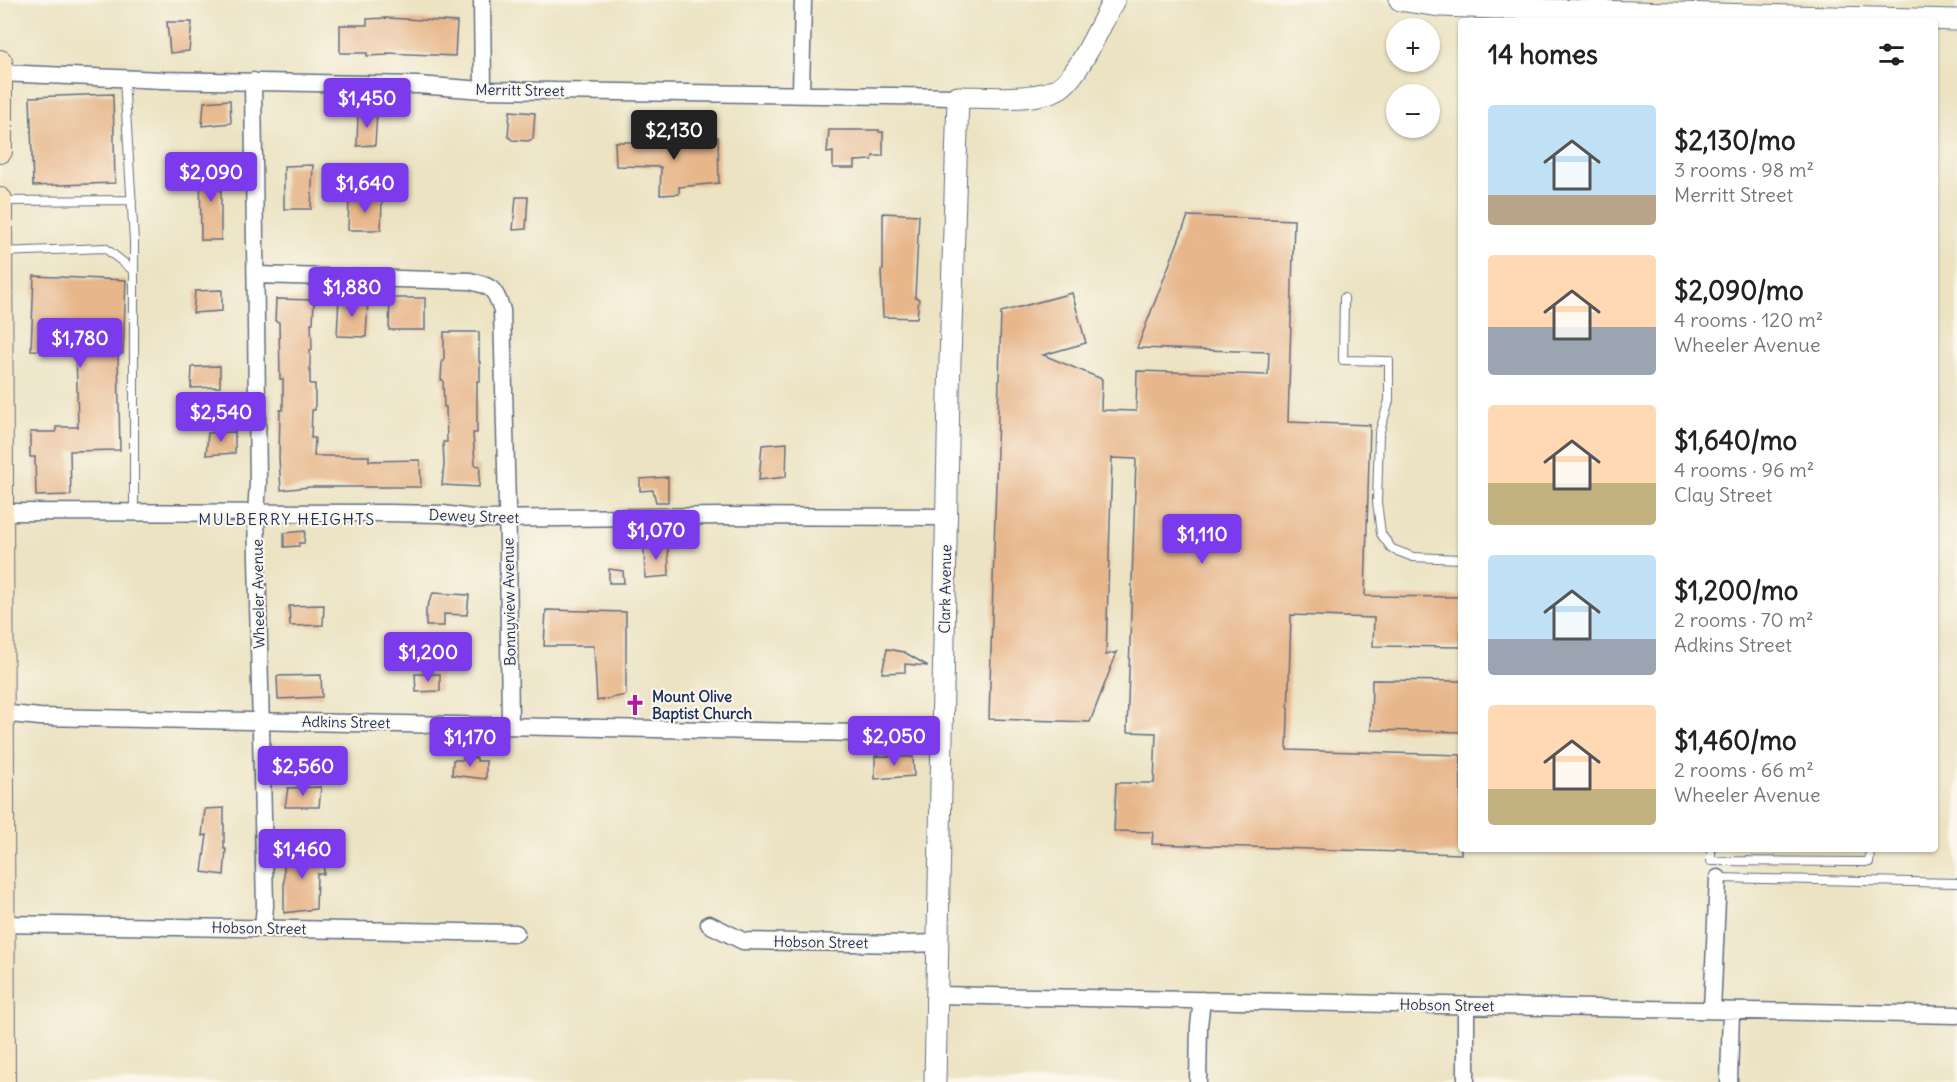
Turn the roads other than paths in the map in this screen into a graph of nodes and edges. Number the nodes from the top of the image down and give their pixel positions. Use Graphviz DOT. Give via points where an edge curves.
graph roads {
  1 [pos="482,0"];
  2 [pos="803,0"];
  3 [pos="1114,0"];
  4 [pos="1400,0"];
  5 [pos="1810,18"];
  6 [pos="1938,20"];
  7 [pos="1957,20"];
  8 [pos="0,62"];
  9 [pos="0,73"];
  10 [pos="124,79"];
  11 [pos="253,81"];
  12 [pos="483,90"];
  13 [pos="801,94"];
  14 [pos="958,97"];
  15 [pos="0,151"];
  16 [pos="0,200"];
  17 [pos="132,200"];
  18 [pos="0,252"];
  19 [pos="134,271"];
  20 [pos="256,275"];
  21 [pos="1344,298"];
  22 [pos="1,512"];
  23 [pos="134,512"];
  24 [pos="256,513"];
  25 [pos="946,517"];
  26 [pos="507,519"];
  27 [pos="1458,559"];
  28 [pos="2,713"];
  29 [pos="261,720"];
  30 [pos="510,726"];
  31 [pos="942,733"];
  32 [pos="1711,852"];
  33 [pos="1870,852"];
  34 [pos="1718,878"];
  35 [pos="1957,883"];
  36 [pos="3,924"];
  37 [pos="709,924"];
  38 [pos="263,928"];
  39 [pos="516,933"];
  40 [pos="938,943"];
  41 [pos="936,994"];
  42 [pos="1202,1000"];
  43 [pos="1466,1005"];
  44 [pos="1712,1010"];
  45 [pos="1731,1011"];
  46 [pos="1957,1015"];
  47 [pos="3,1082"];
  48 [pos="935,1082"];
  49 [pos="1198,1082"];
  50 [pos="1466,1082"];
  51 [pos="1729,1082"];
  1 -- 12 [label="street"];
  2 -- 13 [label="street"];
  3 -- 14 [label="street, Merritt Street" via="1074,74 1060,88 1018,97"];
  4 -- 5 [label="street" via="1441,6"];
  6 -- 7 [label="street"];
  8 -- 9 [label="main road"];
  9 -- 10 [label="street, Merritt Street"];
  9 -- 15 [label="main road"];
  10 -- 11 [label="street, Merritt Street"];
  10 -- 17 [label="lane"];
  11 -- 12 [label="street, Merritt Street"];
  11 -- 20 [label="street, Wheeler Avenue"];
  12 -- 13 [label="street, Merritt Street"];
  13 -- 14 [label="street, Merritt Street"];
  14 -- 25 [label="street, Clark Avenue"];
  16 -- 17 [label="lane"];
  16 -- 18 [label="main road"];
  17 -- 19 [label="lane"];
  18 -- 19 [label="lane" via="105,248"];
  18 -- 22 [label="main road"];
  19 -- 23 [label="lane"];
  20 -- 24 [label="street, Wheeler Avenue"];
  20 -- 26 [label="street, Bonnyview Avenue" via="470,282 486,285 497,293 502,310"];
  21 -- 27 [label="lane" via="1343,360 1389,361 1389,401 1379,434 1377,502 1381,534 1392,549 1413,558"];
  22 -- 23 [label="street, Dewey Street"];
  22 -- 28 [label="main road"];
  23 -- 24 [label="street, Dewey Street"];
  24 -- 26 [label="street, Dewey Street" via="443,514"];
  24 -- 29 [label="street, Wheeler Avenue"];
  25 -- 26 [label="street, Dewey Street"];
  25 -- 31 [label="street, Clark Avenue"];
  26 -- 30 [label="street, Bonnyview Avenue"];
  28 -- 29 [label="street, Adkins Street"];
  28 -- 36 [label="main road"];
  29 -- 30 [label="street, Adkins Street"];
  29 -- 38 [label="street, Wheeler Avenue"];
  30 -- 31 [label="street, Adkins Street"];
  31 -- 40 [label="street, Clark Avenue"];
  32 -- 33 [label="lane" via="1711,861 1869,862"];
  34 -- 35 [label="lane"];
  34 -- 44 [label="street"];
  36 -- 38 [label="street, Hobson Street"];
  36 -- 47 [label="main road"];
  37 -- 40 [label="street, Hobson Street" via="743,941"];
  38 -- 39 [label="street, Hobson Street"];
  40 -- 41 [label="street, Clark Avenue"];
  41 -- 42 [label="street, Hobson Street"];
  41 -- 48 [label="street, Clark Avenue"];
  42 -- 43 [label="street, Hobson Street"];
  42 -- 49 [label="street"];
  43 -- 44 [label="street, Hobson Street"];
  43 -- 50 [label="street"];
  44 -- 45 [label="street, Hobson Street"];
  45 -- 46 [label="street, Hobson Street"];
  45 -- 51 [label="street"];
}
